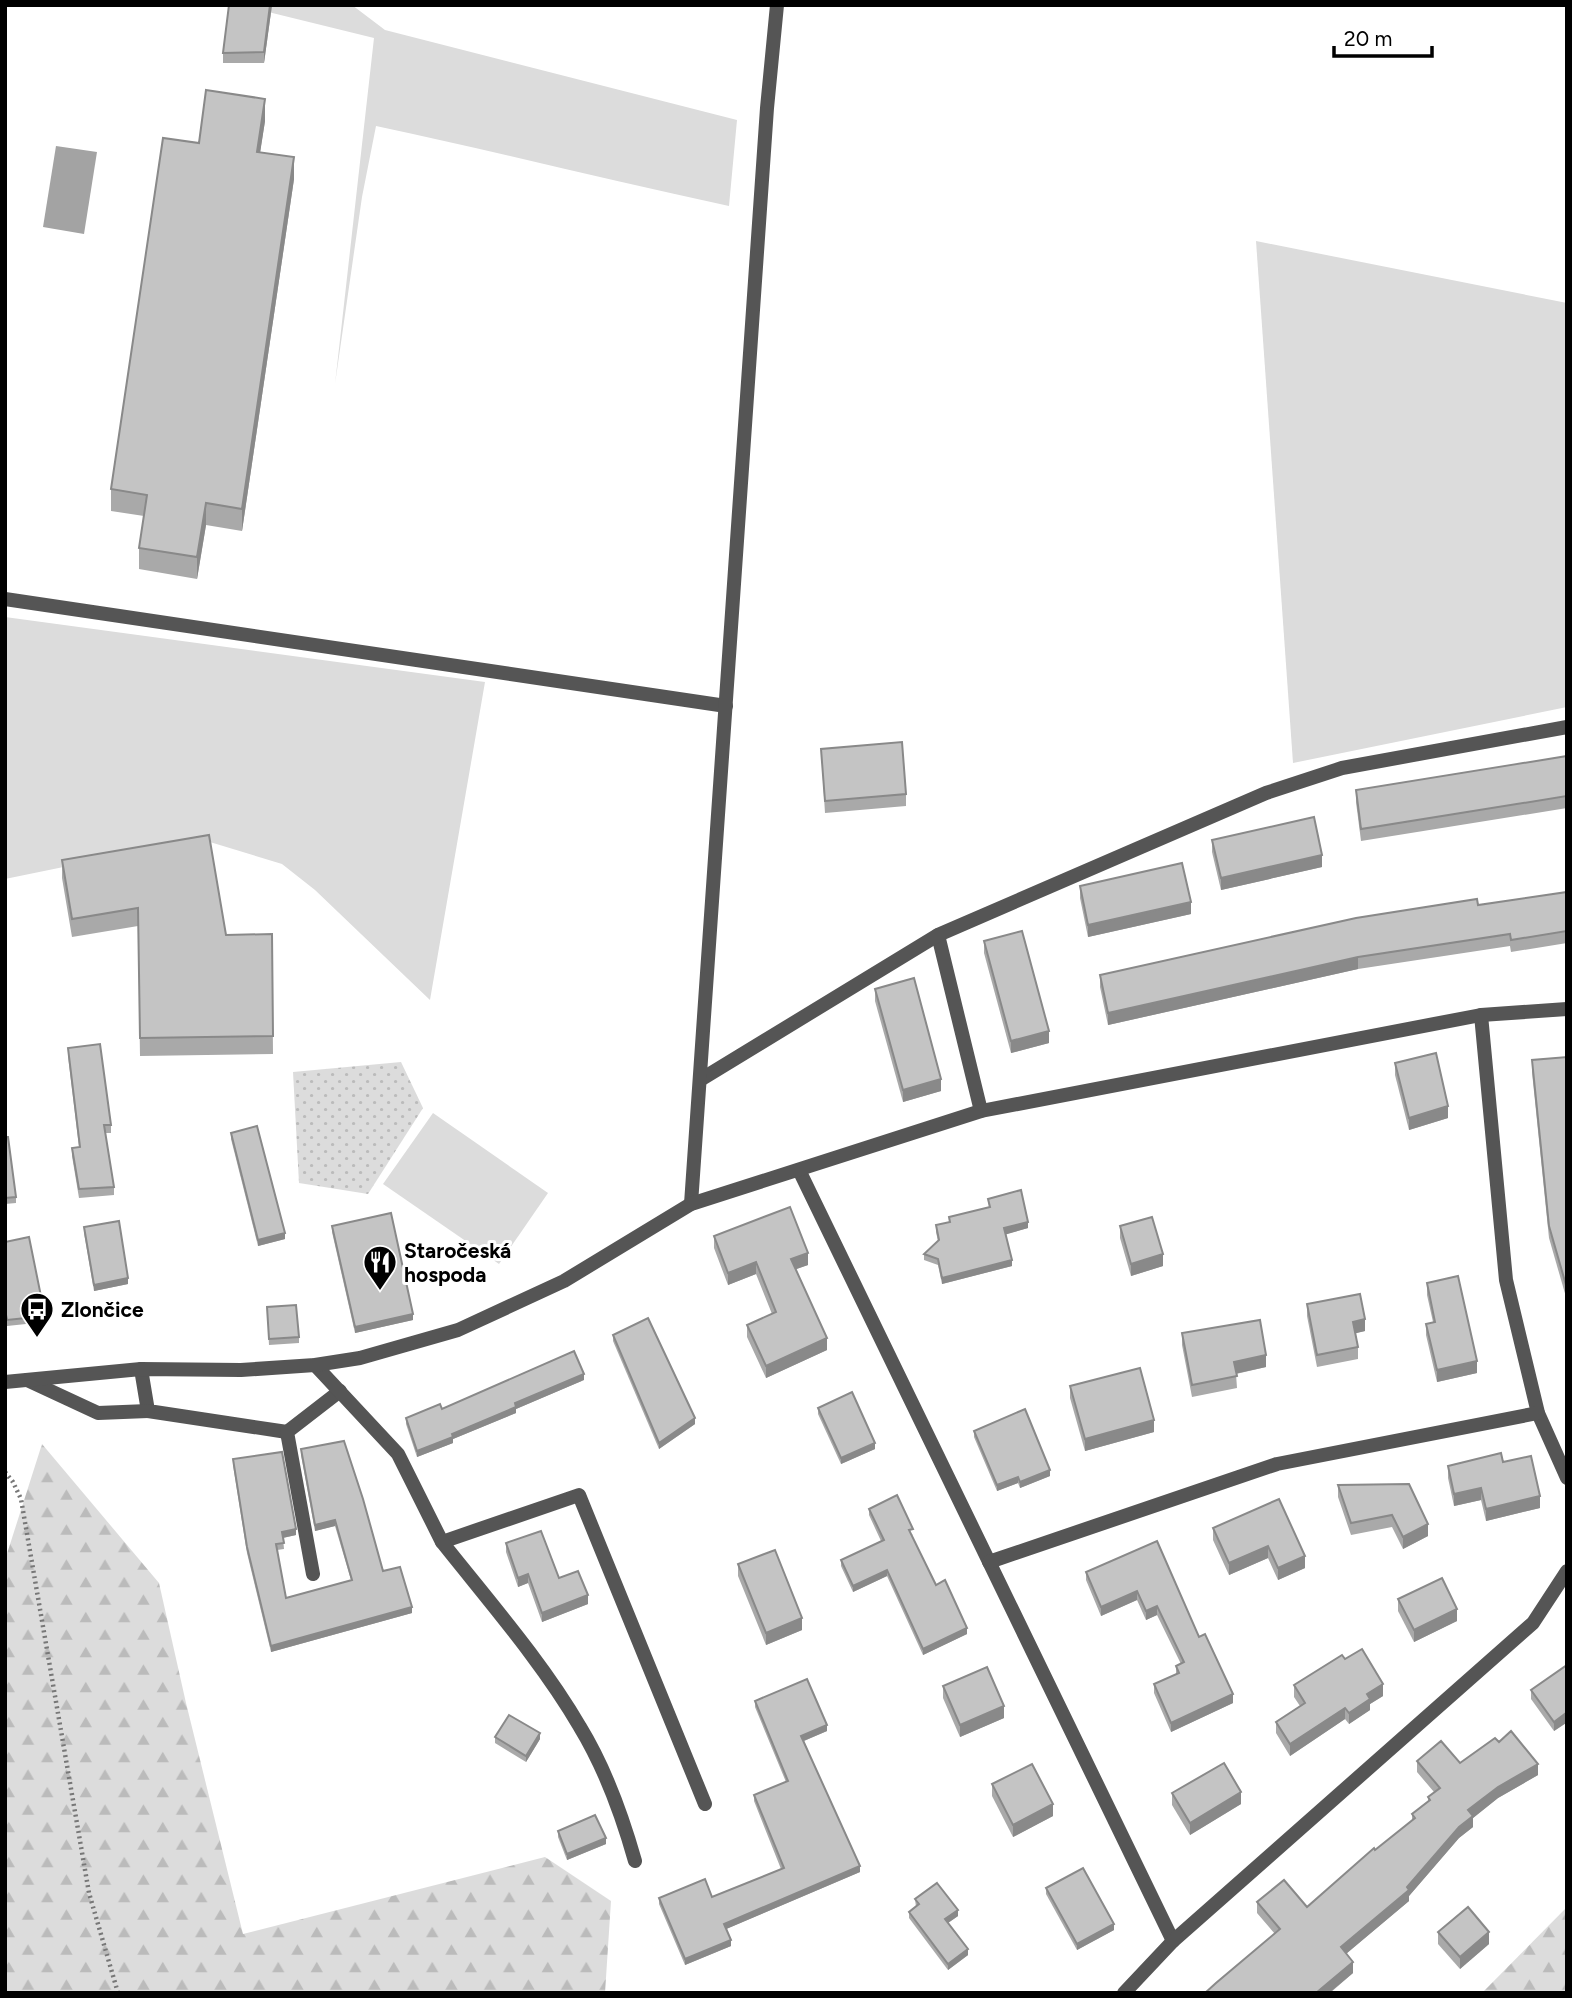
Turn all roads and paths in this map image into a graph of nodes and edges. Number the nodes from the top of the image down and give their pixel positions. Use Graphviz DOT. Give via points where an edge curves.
graph roads {
  1 [pos="777,5"];
  2 [pos="5,599"];
  3 [pos="726,706"];
  4 [pos="1567,727"];
  5 [pos="938,935"];
  6 [pos="1567,1009"];
  7 [pos="1481,1015"];
  8 [pos="700,1080"];
  9 [pos="981,1111"];
  10 [pos="799,1170"];
  11 [pos="691,1203"];
  12 [pos="315,1365"];
  13 [pos="141,1369"];
  14 [pos="27,1380"];
  15 [pos="5,1382"];
  16 [pos="340,1391"];
  17 [pos="148,1411"];
  18 [pos="1538,1413"];
  19 [pos="287,1432"];
  20 [pos="5,1472"];
  21 [pos="1567,1478"];
  22 [pos="442,1542"];
  23 [pos="989,1562"];
  24 [pos="1567,1571"];
  25 [pos="313,1574"];
  26 [pos="705,1804"];
  27 [pos="635,1861"];
  28 [pos="1173,1941"];
  29 [pos="118,1993"];
  30 [pos="1124,1993"];
  1 -- 3 [label="street"];
  2 -- 3 [label="street"];
  3 -- 8 [label="street"];
  4 -- 5 [label="street" via="1342,768 1266,793"];
  5 -- 8 [label="street"];
  5 -- 9 [label="street"];
  6 -- 7 [label="street"];
  7 -- 9 [label="street"];
  7 -- 18 [label="street" via="1506,1280"];
  8 -- 11 [label="street"];
  9 -- 10 [label="street"];
  10 -- 11 [label="street"];
  10 -- 23 [label="street"];
  11 -- 12 [label="street" via="564,1281 458,1330 360,1358"];
  12 -- 13 [label="street"];
  12 -- 16 [label="street"];
  13 -- 14 [label="street"];
  13 -- 17 [label="street"];
  14 -- 15 [label="street"];
  14 -- 17 [label="street" via="98,1413"];
  16 -- 19 [label="street"];
  16 -- 22 [label="street" via="398,1454"];
  17 -- 19 [label="street"];
  18 -- 21 [label="street"];
  18 -- 23 [label="street" via="1277,1465"];
  19 -- 25 [label="street"];
  20 -- 29 [label="path" via="21,1499 89,1893"];
  22 -- 26 [label="street" via="579,1494"];
  22 -- 27 [label="street" via="581,1727 621,1813"];
  23 -- 28 [label="street"];
  24 -- 28 [label="street" via="1533,1623"];
  28 -- 30 [label="street"];
}
